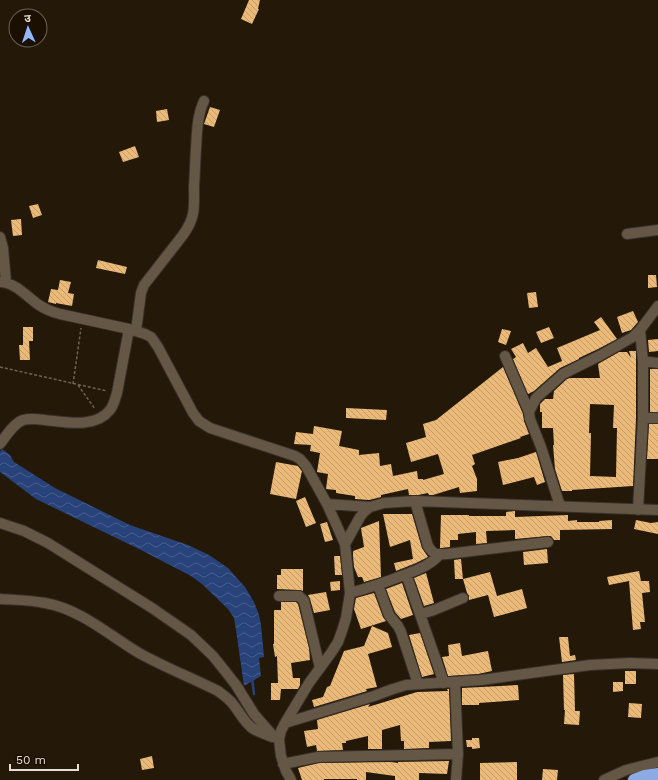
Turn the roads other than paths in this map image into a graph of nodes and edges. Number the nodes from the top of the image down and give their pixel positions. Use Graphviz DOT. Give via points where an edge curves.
graph roads {
  1 [pos="204,101"];
  2 [pos="658,230"];
  3 [pos="627,234"];
  4 [pos="0,237"];
  5 [pos="3,282"];
  6 [pos="658,306"];
  7 [pos="132,330"];
  8 [pos="640,330"];
  9 [pos="505,356"];
  10 [pos="643,361"];
  11 [pos="658,363"];
  12 [pos="529,412"];
  13 [pos="643,418"];
  14 [pos="658,418"];
  15 [pos="0,444"];
  16 [pos="415,501"];
  17 [pos="327,504"];
  18 [pos="560,506"];
  19 [pos="370,507"];
  20 [pos="638,510"];
  21 [pos="658,510"];
  22 [pos="0,523"];
  23 [pos="548,542"];
  24 [pos="345,544"];
  25 [pos="440,554"];
  26 [pos="406,574"];
  27 [pos="378,585"];
  28 [pos="350,593"];
  29 [pos="279,596"];
  30 [pos="463,598"];
  31 [pos="0,599"];
  32 [pos="421,614"];
  33 [pos="658,664"];
  34 [pos="320,668"];
  35 [pos="455,682"];
  36 [pos="444,683"];
  37 [pos="418,684"];
  38 [pos="285,724"];
  39 [pos="276,738"];
  40 [pos="458,754"];
  41 [pos="658,762"];
  42 [pos="283,764"];
  43 [pos="658,774"];
  44 [pos="291,780"];
  45 [pos="456,780"];
  46 [pos="604,780"];
  47 [pos="634,780"];
  1 -- 7 [label="street" via="197,130 192,219 184,236 144,285"];
  2 -- 3 [label="street"];
  4 -- 5 [label="street" via="3,248"];
  5 -- 7 [label="street" via="15,287 45,308 60,314"];
  6 -- 8 [label="street"];
  7 -- 15 [label="street" via="117,393 111,409 105,415 76,423 24,420 18,423"];
  7 -- 17 [label="street" via="151,337 155,342 199,421 210,428 300,459"];
  8 -- 10 [label="street"];
  8 -- 12 [label="street" via="633,337 563,374 536,398"];
  9 -- 12 [label="street"];
  10 -- 11 [label="street"];
  10 -- 13 [label="street"];
  12 -- 18 [label="street"];
  13 -- 14 [label="street"];
  13 -- 20 [label="street"];
  16 -- 18 [label="street"];
  16 -- 19 [label="street" via="384,503"];
  16 -- 25 [label="street" via="428,546 435,554"];
  17 -- 19 [label="street"];
  17 -- 24 [label="street"];
  18 -- 20 [label="street"];
  19 -- 24 [label="street" via="360,517"];
  20 -- 21 [label="street"];
  22 -- 39 [label="street" via="44,540 191,635 225,671 254,714"];
  23 -- 25 [label="street"];
  24 -- 28 [label="street"];
  25 -- 26 [label="street" via="417,570"];
  26 -- 27 [label="street"];
  26 -- 32 [label="street"];
  27 -- 28 [label="street"];
  27 -- 37 [label="street" via="389,615 401,632"];
  28 -- 34 [label="street" via="340,636"];
  29 -- 34 [label="street" via="299,596 304,601"];
  30 -- 32 [label="street"];
  31 -- 39 [label="street" via="47,603 70,611 140,653 218,691 233,704 251,727"];
  32 -- 36 [label="street"];
  33 -- 35 [label="street" via="590,665 511,677"];
  34 -- 38 [label="street"];
  35 -- 36 [label="street"];
  35 -- 40 [label="street"];
  36 -- 37 [label="street"];
  37 -- 38 [label="street" via="406,685"];
  38 -- 39 [label="street"];
  39 -- 42 [label="street"];
  40 -- 42 [label="street" via="318,757"];
  40 -- 45 [label="street"];
  41 -- 46 [label="street" via="626,770"];
  42 -- 44 [label="street"];
  43 -- 47 [label="highway"];
}
